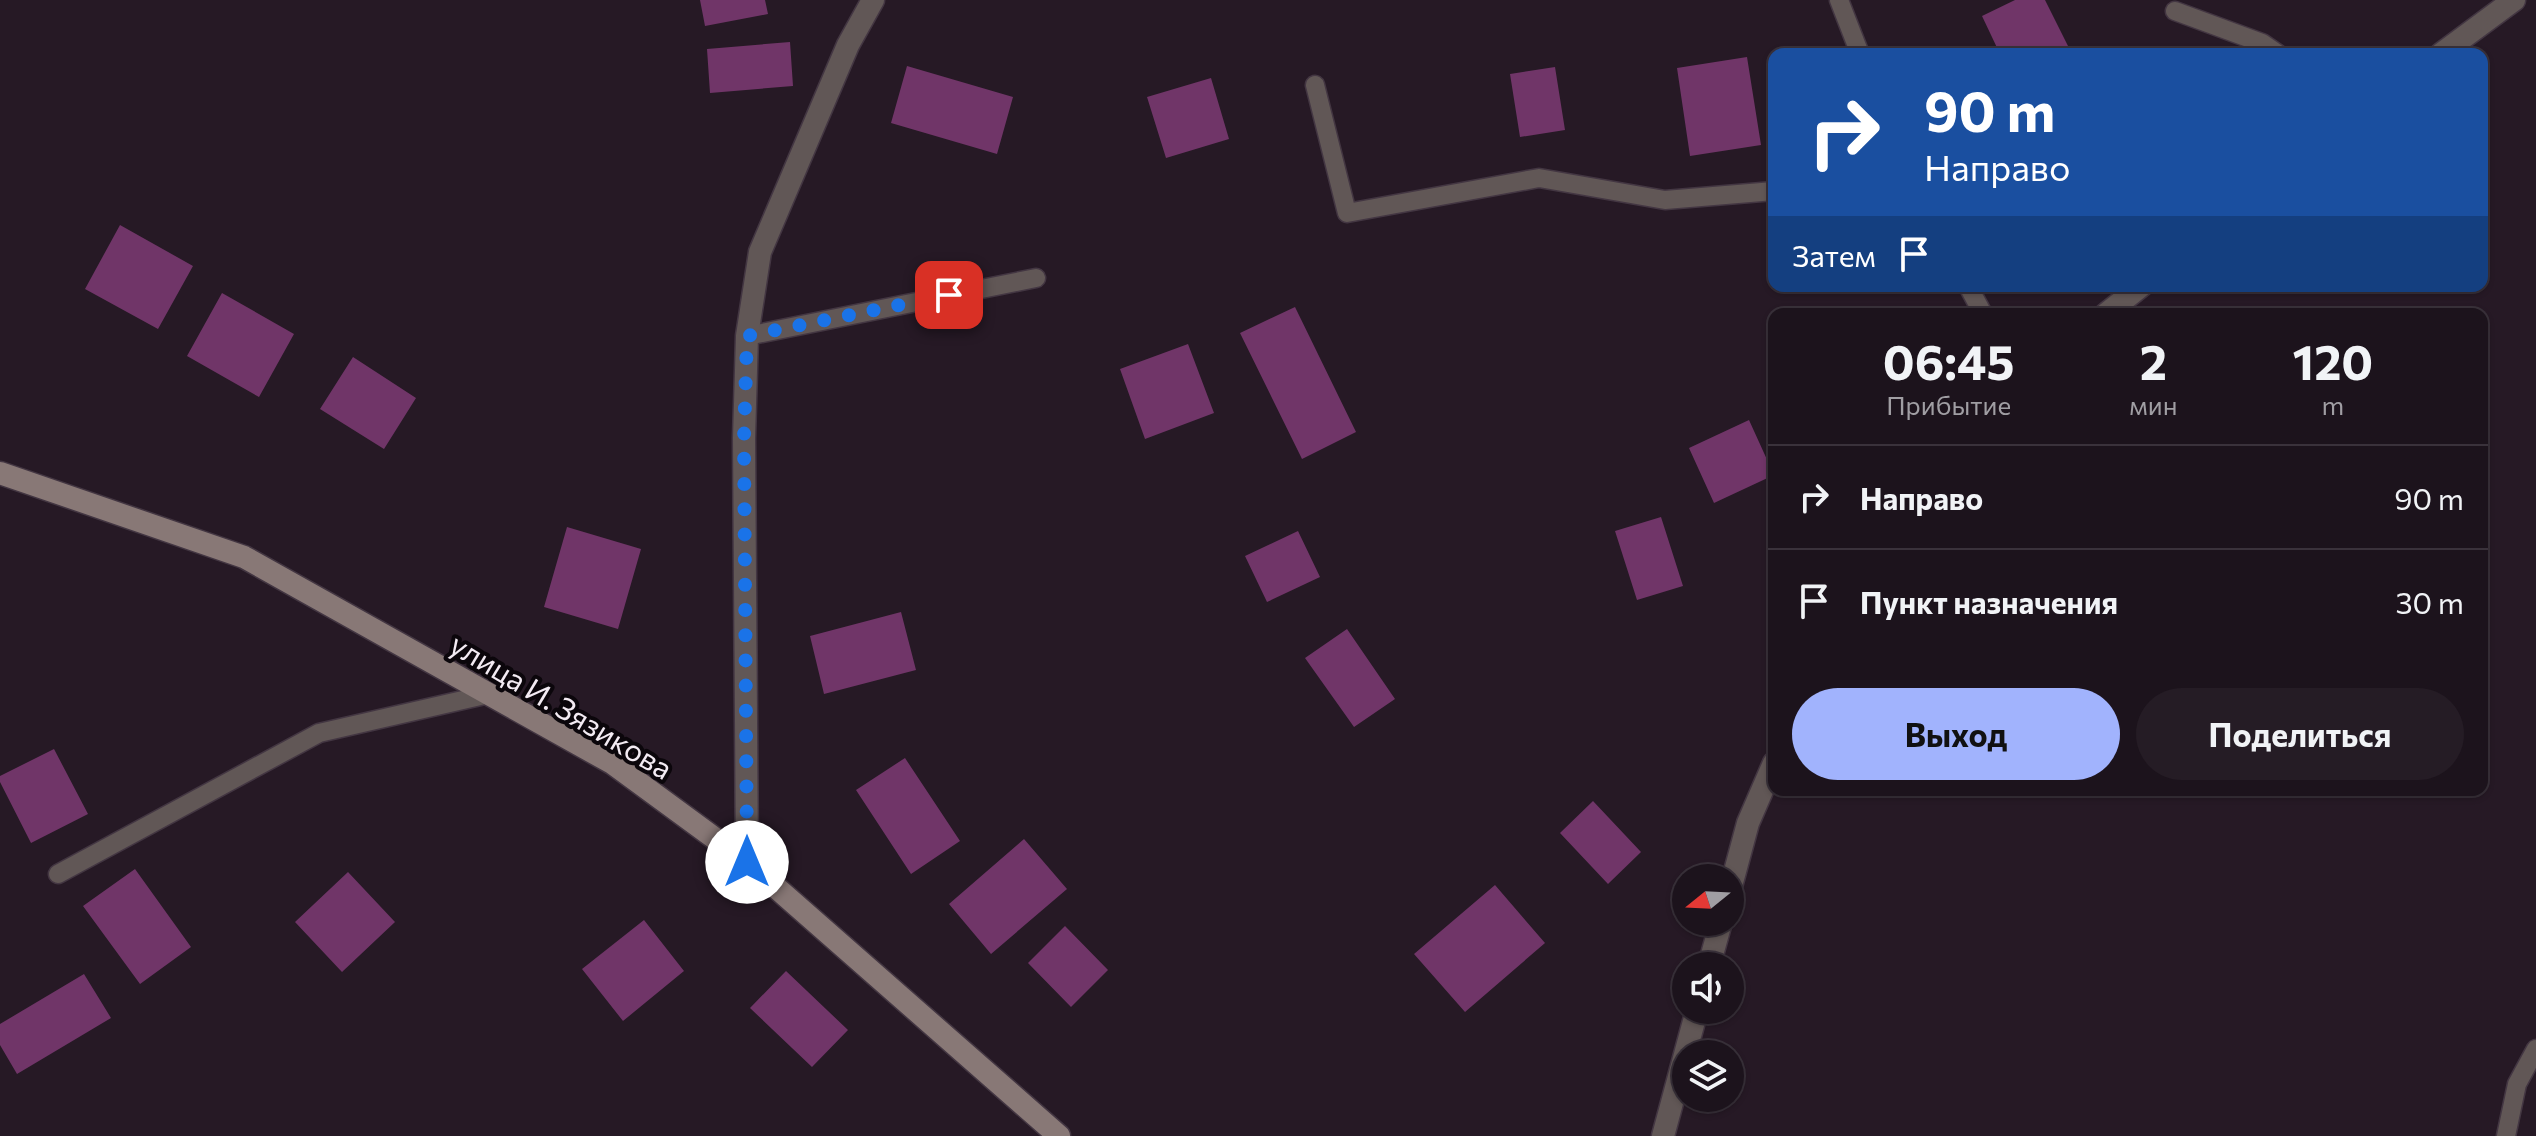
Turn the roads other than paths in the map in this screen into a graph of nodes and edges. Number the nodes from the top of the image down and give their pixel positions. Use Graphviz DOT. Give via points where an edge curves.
graph roads {
  1 [pos="873,0"];
  2 [pos="1839,0"];
  3 [pos="2514,0"];
  4 [pos="2175,11"];
  5 [pos="1858,48"];
  6 [pos="2269,48"];
  7 [pos="2449,48"];
  8 [pos="1315,85"];
  9 [pos="1768,191"];
  10 [pos="1036,278"];
  11 [pos="2134,292"];
  12 [pos="2114,308"];
  13 [pos="747,336"];
  14 [pos="0,473"];
  15 [pos="489,694"];
  16 [pos="1768,777"];
  17 [pos="747,862"];
  18 [pos="1737,864"];
  19 [pos="58,874"];
  20 [pos="1693,1024"];
  21 [pos="2536,1049"];
  22 [pos="1059,1136"];
  23 [pos="1663,1136"];
  24 [pos="2506,1136"];
  1 -- 13 [label="street" via="848,45 760,252"];
  2 -- 5 [label="lane"];
  3 -- 7 [label="street"];
  4 -- 6 [label="lane"];
  8 -- 9 [label="lane" via="1347,213 1539,178 1665,200"];
  10 -- 13 [label="lane"];
  11 -- 12 [label="street"];
  13 -- 17 [label="street"];
  14 -- 15 [label="main road, улица И. Зязикова" via="244,557"];
  15 -- 17 [label="main road, улица И. Зязикова" via="612,763"];
  15 -- 19 [label="lane" via="319,733"];
  16 -- 18 [label="street"];
  17 -- 22 [label="main road, улица И. Зязикова"];
  20 -- 23 [label="street"];
  21 -- 24 [label="lane" via="2517,1084"];
}
